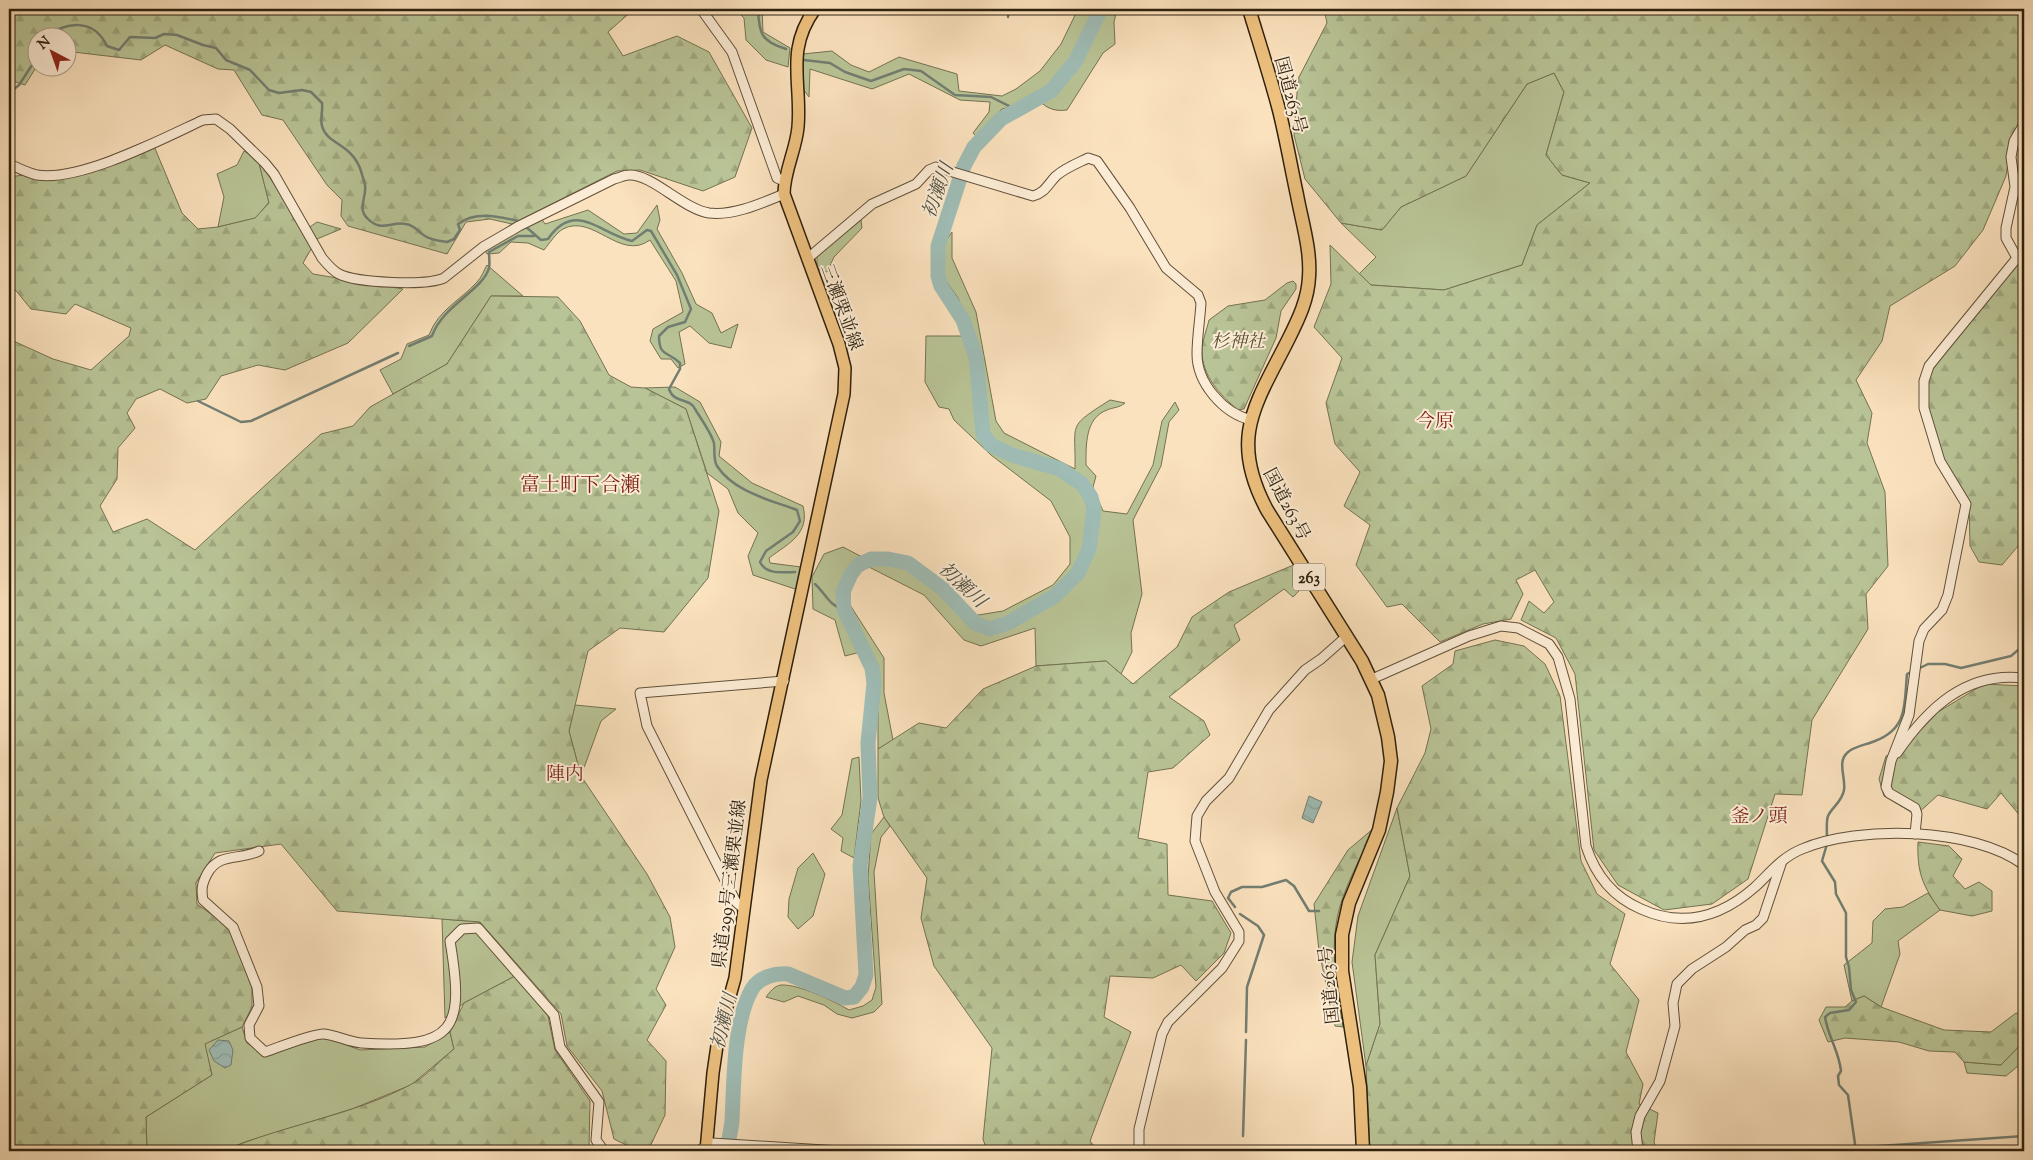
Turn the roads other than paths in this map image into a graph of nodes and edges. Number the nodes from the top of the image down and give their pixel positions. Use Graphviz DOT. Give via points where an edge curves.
graph roads {
  1 [pos="701,9"];
  2 [pos="815,9"];
  3 [pos="1249,9"];
  4 [pos="2024,124"];
  5 [pos="9,164"];
  6 [pos="784,181"];
  7 [pos="784,194"];
  8 [pos="806,259"];
  9 [pos="1251,420"];
  10 [pos="1346,636"];
  11 [pos="2024,678"];
  12 [pos="1372,679"];
  13 [pos="784,681"];
  14 [pos="1891,761"];
  15 [pos="1915,834"];
  16 [pos="259,851"];
  17 [pos="1785,858"];
  18 [pos="2024,865"];
  19 [pos="744,909"];
  20 [pos="706,1148"];
  21 [pos="604,1151"];
  22 [pos="840,1151"];
  23 [pos="1139,1151"];
  24 [pos="1363,1151"];
  25 [pos="1638,1151"];
  1 -- 6 [label="street" via="732,52 777,178"];
  2 -- 6 [label="main road, 三瀬栗並線" via="806,22 798,48 795,72 798,128"];
  3 -- 9 [label="highway, 国道263号 / 263" via="1279,110 1305,234 1309,276 1301,313 1256,402"];
  4 -- 14 [label="street" via="2014,141 2011,158 2015,187 2006,228 2006,238 2017,258 1929,366 1924,381 1924,408 1940,461 1966,504 1948,595 1942,610 1924,629 1913,677 1909,715"];
  5 -- 7 [label="street" via="38,175 80,171 126,155 203,120 216,119 274,174 322,258 339,274 349,278 411,284 437,281 483,247 519,226 628,175 639,176 694,208 709,213 725,213"];
  6 -- 7 [label="main road, 三瀬栗並線"];
  7 -- 8 [label="main road, 三瀬栗並線"];
  8 -- 9 [label="street" via="872,204 916,184 936,166 1033,196 1045,190 1056,176 1071,166 1088,158 1097,161 1166,268 1198,295 1201,303 1197,356 1203,380 1219,402"];
  8 -- 13 [label="main road, 三瀬栗並線" via="839,344 845,368 844,394"];
  9 -- 10 [label="highway, 国道263号 / 263" via="1248,462 1255,488"];
  10 -- 12 [label="highway, 国道263号 / 263"];
  10 -- 23 [label="street" via="1305,670 1269,710 1229,778 1196,816 1195,841 1215,892 1239,932 1239,941 1222,968 1168,1022 1162,1034 1139,1129"];
  11 -- 14 [label="street" via="2007,676 1981,680 1959,689 1908,736"];
  12 -- 17 [label="street" via="1469,636 1501,626 1518,628 1549,644 1558,657 1570,698 1586,846 1592,865 1616,895 1664,918 1699,918 1720,910 1753,888"];
  12 -- 24 [label="highway, 国道263号 / 263" via="1388,737 1390,768 1379,830 1349,903 1342,935 1342,971 1360,1087"];
  13 -- 19 [label="main road, 県道299号三瀬栗並線" via="760,780"];
  13 -- 19 [label="street" via="640,692 647,726 736,902"];
  14 -- 15 [label="street" via="1886,787 1889,793 1915,808"];
  15 -- 17 [label="street" via="1835,840 1815,844"];
  15 -- 18 [label="street" via="1968,840 2013,857"];
  16 -- 21 [label="street" via="213,864 201,886 203,900 233,927 256,987 259,1006 250,1025 250,1038 265,1052 322,1033 359,1043 424,1042 443,1032 451,1023 457,1003 450,941 462,929 478,928 554,1015 560,1047 599,1102 596,1140"];
  17 -- 25 [label="street" via="1777,871 1763,918 1692,969 1677,984 1673,1003 1676,1026 1660,1081 1640,1116 1636,1132"];
  19 -- 20 [label="main road, 県道299号三瀬栗並線" via="736,978 714,1064"];
  20 -- 22 [label="street" via="745,1144"];
}
